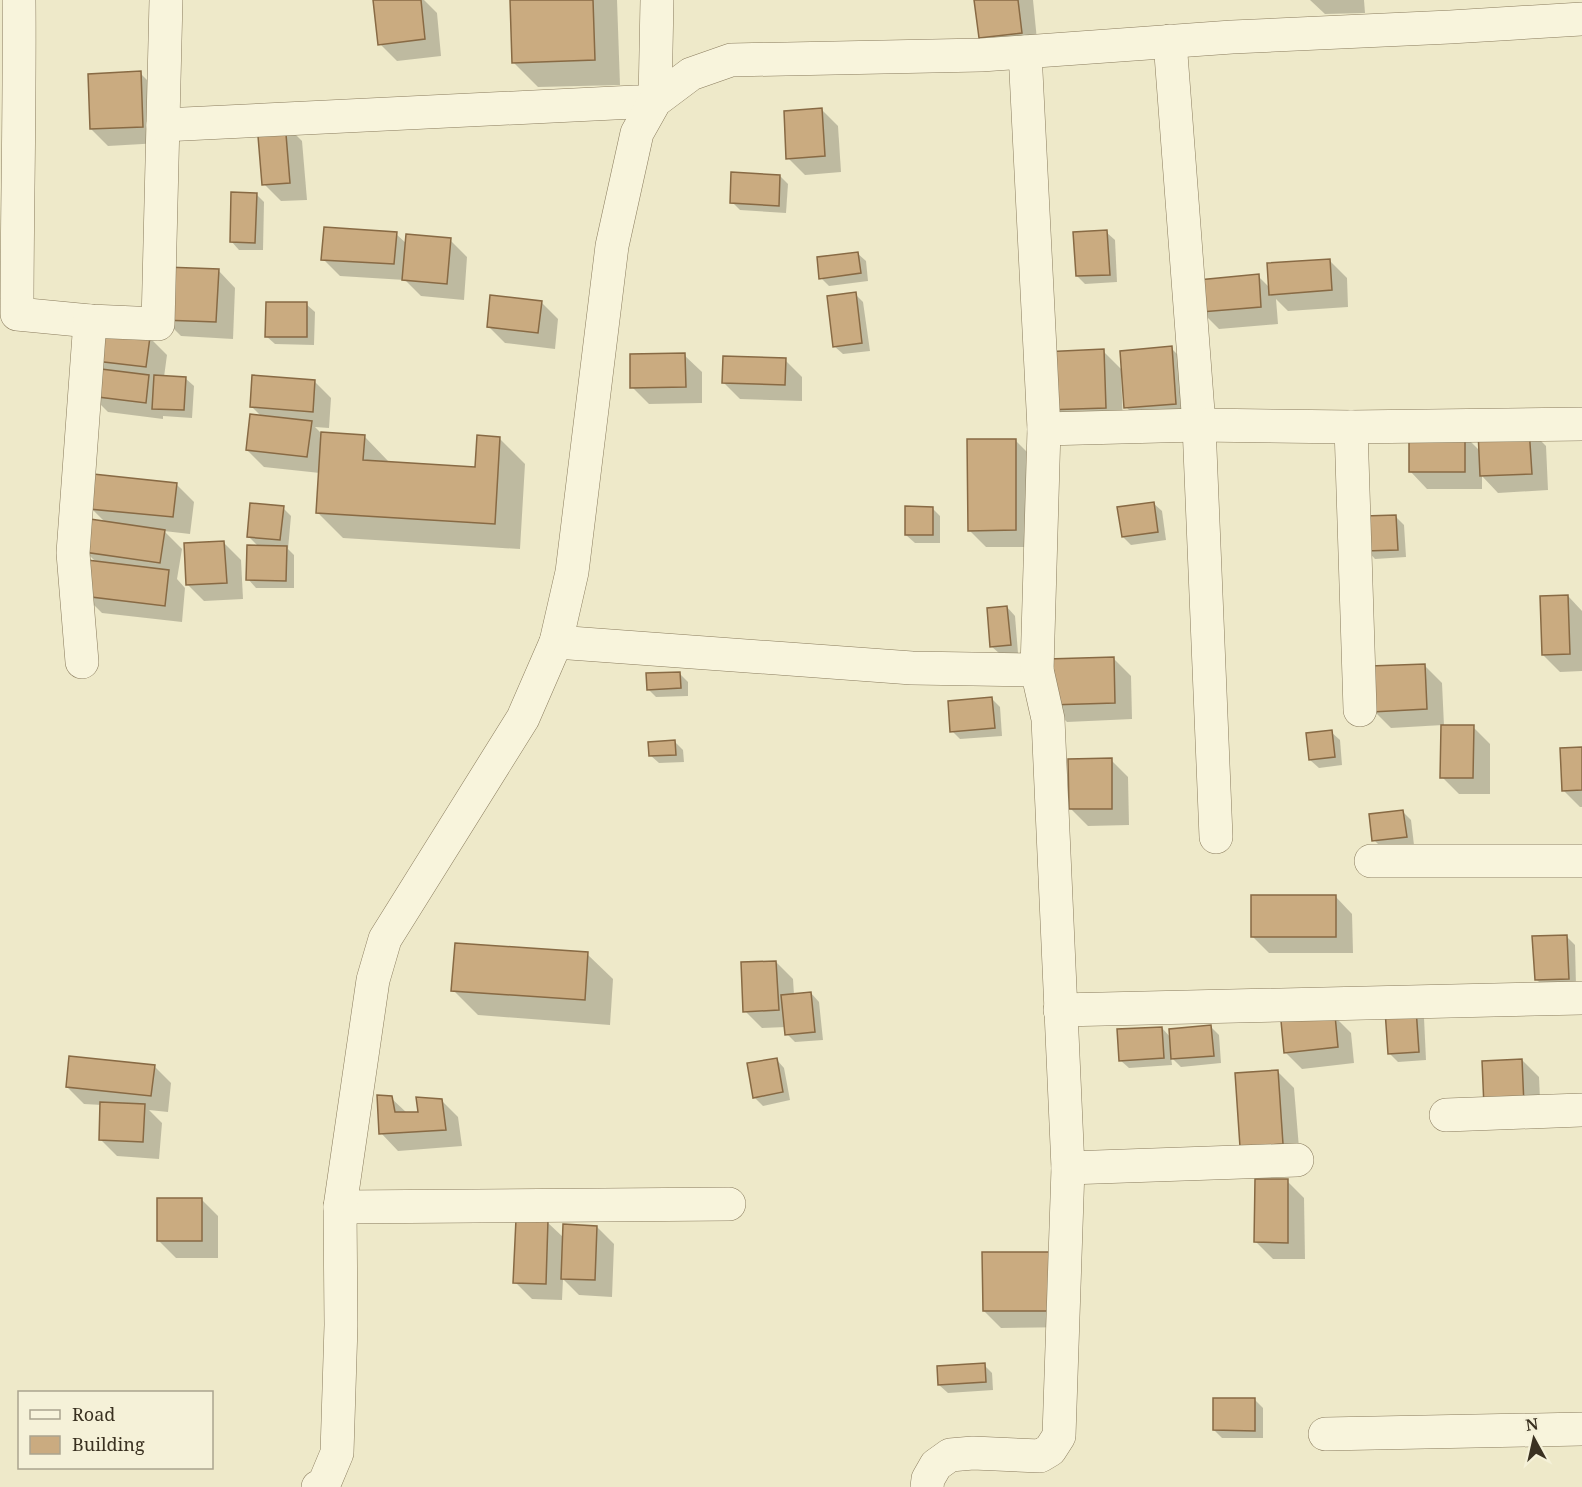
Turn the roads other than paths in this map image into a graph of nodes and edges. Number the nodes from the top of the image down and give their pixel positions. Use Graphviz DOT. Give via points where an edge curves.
graph roads {
  1 [pos="20,0"];
  2 [pos="166,0"];
  3 [pos="657,0"];
  4 [pos="1582,19"];
  5 [pos="1170,41"];
  6 [pos="1025,52"];
  7 [pos="655,101"];
  8 [pos="163,125"];
  9 [pos="90,321"];
  10 [pos="1582,423"];
  11 [pos="1199,425"];
  12 [pos="1351,427"];
  13 [pos="1044,429"];
  14 [pos="556,642"];
  15 [pos="82,662"];
  16 [pos="1037,670"];
  17 [pos="1360,710"];
  18 [pos="1216,837"];
  19 [pos="1371,861"];
  20 [pos="1582,861"];
  21 [pos="1582,998"];
  22 [pos="1060,1010"];
  23 [pos="1582,1110"];
  24 [pos="1446,1115"];
  25 [pos="1297,1160"];
  26 [pos="1068,1168"];
  27 [pos="729,1204"];
  28 [pos="340,1207"];
  29 [pos="1582,1429"];
  30 [pos="1325,1434"];
  31 [pos="318,1487"];
  32 [pos="927,1487"];
  1 -- 9 [label="street" via="17,314"];
  2 -- 8 [label="street"];
  3 -- 7 [label="street"];
  4 -- 5 [label="street"];
  5 -- 6 [label="street"];
  5 -- 11 [label="street"];
  6 -- 7 [label="street" via="731,60 691,74"];
  6 -- 13 [label="street"];
  7 -- 8 [label="street"];
  7 -- 14 [label="street" via="637,133 612,246 572,572"];
  8 -- 9 [label="street" via="158,324"];
  9 -- 15 [label="street" via="73,553"];
  10 -- 12 [label="street"];
  11 -- 12 [label="street"];
  11 -- 13 [label="street"];
  11 -- 18 [label="street"];
  12 -- 17 [label="street"];
  13 -- 16 [label="street"];
  14 -- 16 [label="street" via="912,668"];
  14 -- 28 [label="street" via="523,717 385,939 373,980"];
  16 -- 22 [label="street" via="1048,719"];
  19 -- 20 [label="street"];
  21 -- 22 [label="street"];
  22 -- 26 [label="street"];
  23 -- 24 [label="street"];
  25 -- 26 [label="street"];
  26 -- 32 [label="street" via="1056,1444 1040,1456 950,1455 936,1466"];
  27 -- 28 [label="street"];
  28 -- 31 [label="street" via="337,1453 324,1484"];
  29 -- 30 [label="street"];
}
